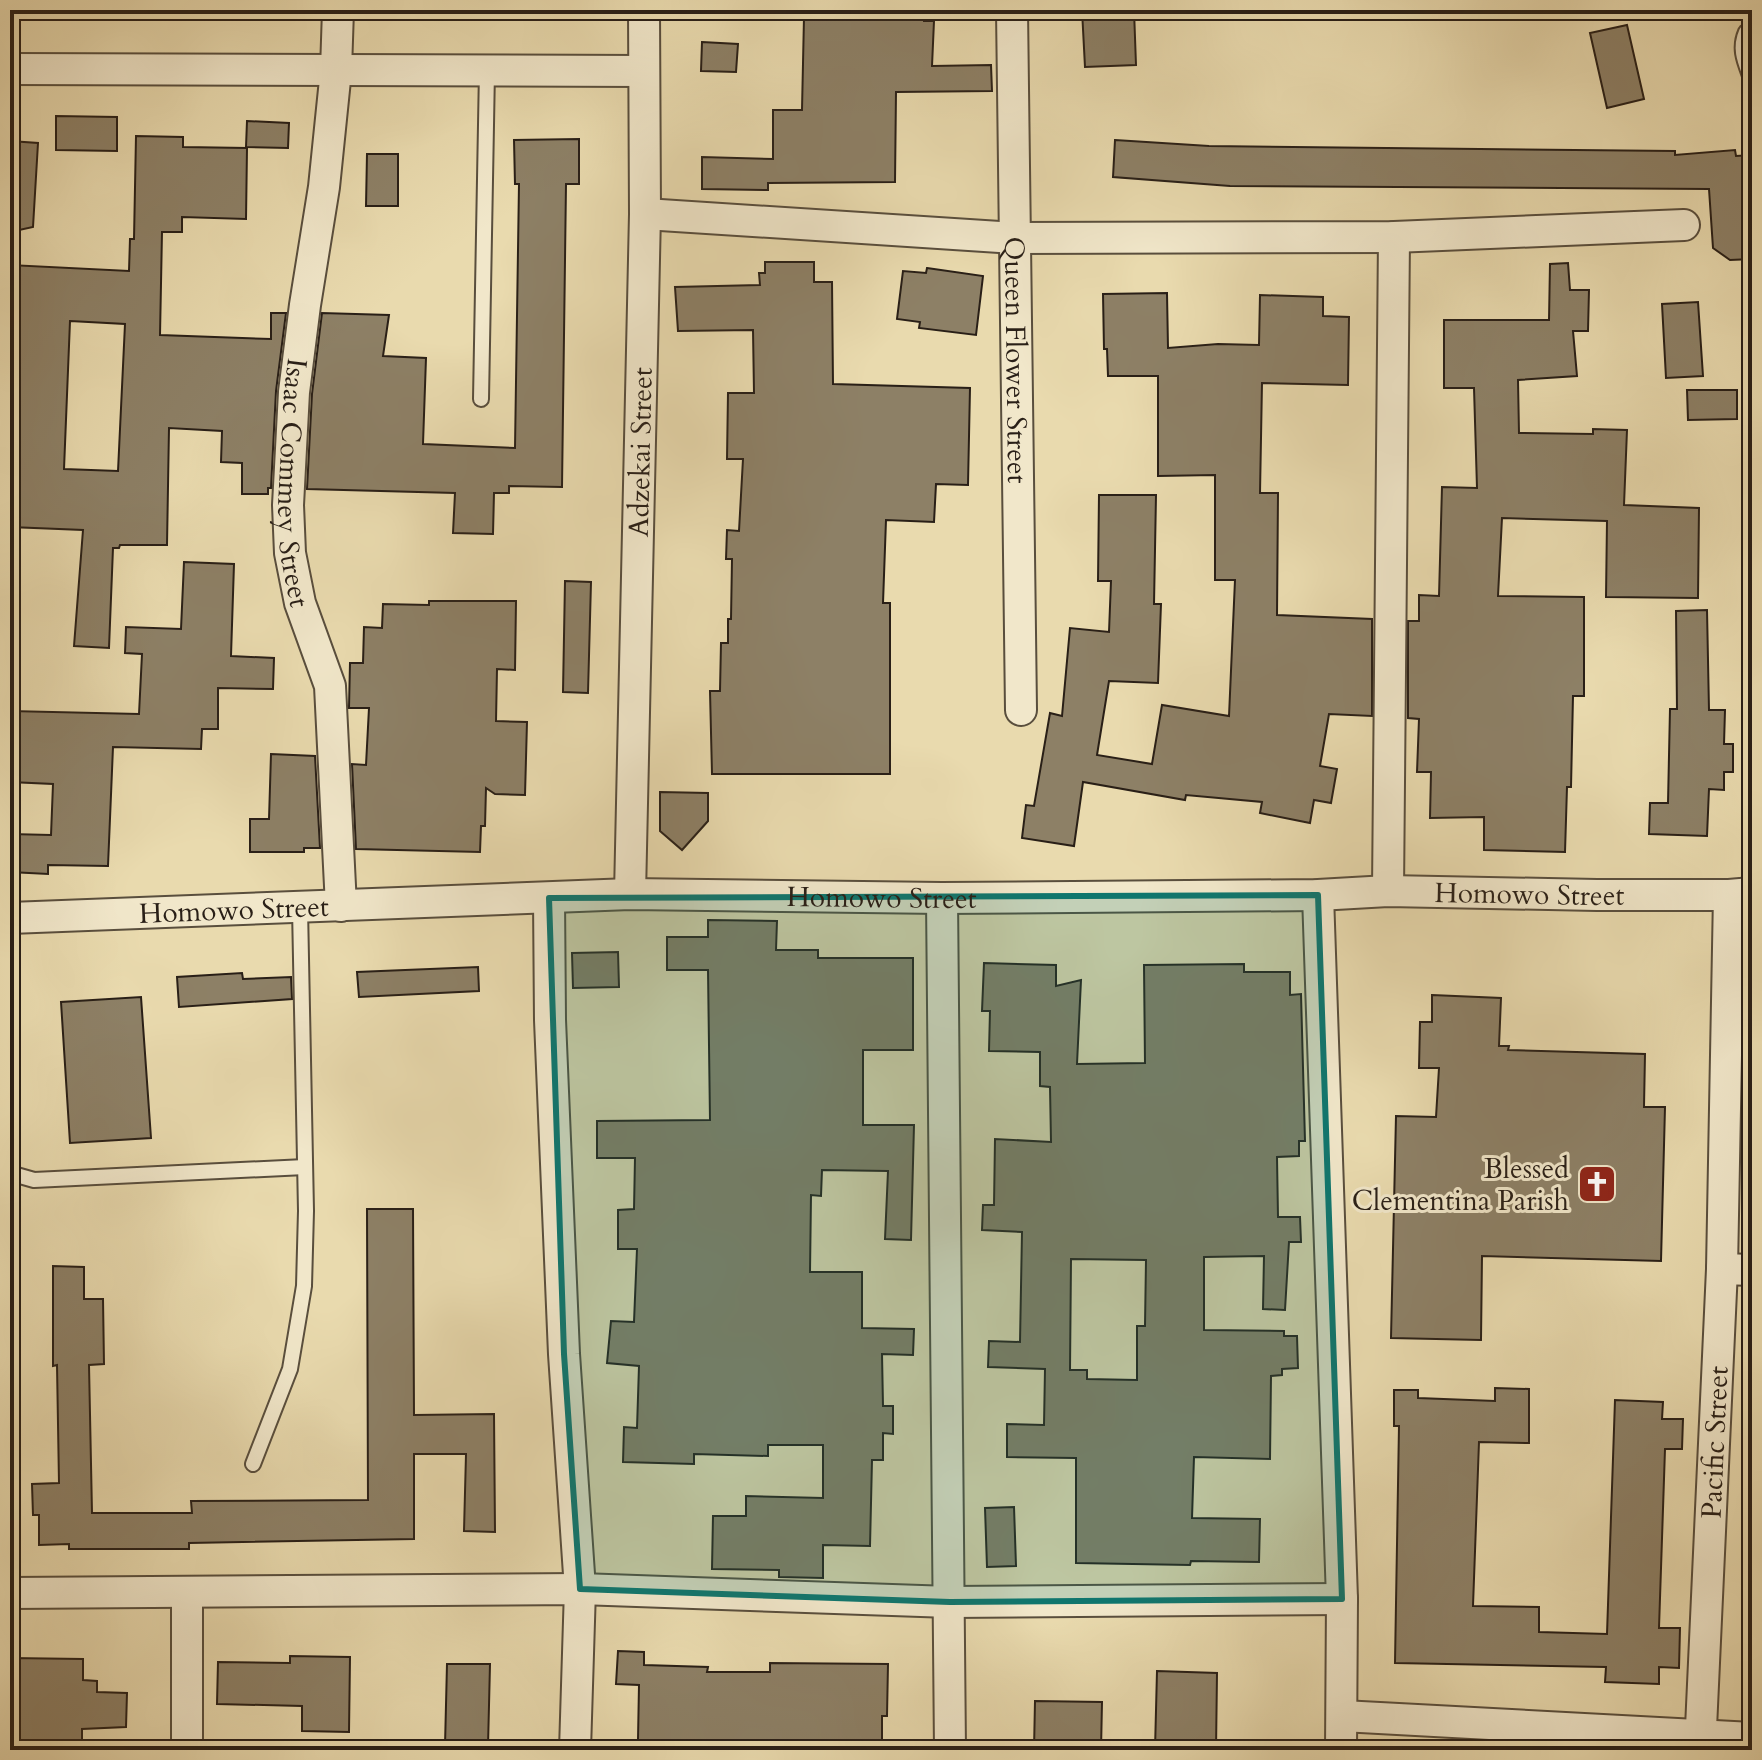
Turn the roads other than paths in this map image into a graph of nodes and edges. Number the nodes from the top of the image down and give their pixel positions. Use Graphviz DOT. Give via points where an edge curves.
graph roads {
  1 [pos="338,10"];
  2 [pos="644,10"];
  3 [pos="1012,10"];
  4 [pos="1752,30"];
  5 [pos="10,69"];
  6 [pos="336,70"];
  7 [pos="487,70"];
  8 [pos="644,71"];
  9 [pos="1752,81"];
  10 [pos="645,214"];
  11 [pos="1684,225"];
  12 [pos="1394,237"];
  13 [pos="1015,238"];
  14 [pos="481,399"];
  15 [pos="1021,710"];
  16 [pos="1388,891"];
  17 [pos="630,894"];
  18 [pos="1741,894"];
  19 [pos="1318,895"];
  20 [pos="549,898"];
  21 [pos="942,898"];
  22 [pos="341,906"];
  23 [pos="300,908"];
  24 [pos="10,918"];
  25 [pos="10,1164"];
  26 [pos="305,1167"];
  27 [pos="1722,1269"];
  28 [pos="1752,1270"];
  29 [pos="253,1464"];
  30 [pos="580,1589"];
  31 [pos="187,1592"];
  32 [pos="10,1593"];
  33 [pos="1342,1599"];
  34 [pos="950,1602"];
  35 [pos="1342,1716"];
  36 [pos="1752,1738"];
  37 [pos="1700,1742"];
  38 [pos="187,1750"];
  39 [pos="575,1750"];
  40 [pos="950,1750"];
  41 [pos="1341,1750"];
  1 -- 6 [label="street, Isaac Commey Street"];
  2 -- 8 [label="street, Adzekai Street"];
  3 -- 13 [label="street, Queen Flower Street"];
  4 -- 9 [label="lane" via="1742,41"];
  5 -- 6 [label="street"];
  6 -- 7 [label="street"];
  6 -- 22 [label="street, Isaac Commey Street" via="294,392 288,505 300,603 330,686"];
  7 -- 8 [label="street"];
  7 -- 14 [label="lane"];
  8 -- 10 [label="street, Adzekai Street"];
  10 -- 13 [label="street"];
  10 -- 17 [label="street, Adzekai Street"];
  11 -- 12 [label="street"];
  12 -- 13 [label="street"];
  12 -- 16 [label="street"];
  13 -- 15 [label="street, Queen Flower Street"];
  16 -- 18 [label="street, Homowo Street"];
  16 -- 19 [label="street, Homowo Street"];
  17 -- 20 [label="street, Homowo Street"];
  17 -- 21 [label="street, Homowo Street"];
  18 -- 27 [label="street, Pacific Street"];
  19 -- 21 [label="street, Homowo Street"];
  19 -- 33 [label="street"];
  20 -- 22 [label="street, Homowo Street"];
  20 -- 30 [label="street" via="562,1324"];
  21 -- 34 [label="street"];
  22 -- 23 [label="street, Homowo Street"];
  23 -- 24 [label="street, Homowo Street"];
  23 -- 26 [label="lane"];
  25 -- 26 [label="lane" via="13,1174 34,1180"];
  26 -- 29 [label="lane" via="304,1286 290,1369"];
  27 -- 28 [label="street"];
  27 -- 37 [label="street, Pacific Street"];
  30 -- 31 [label="street"];
  30 -- 34 [label="street"];
  30 -- 39 [label="street"];
  31 -- 32 [label="street"];
  31 -- 38 [label="street"];
  33 -- 34 [label="street"];
  33 -- 35 [label="street"];
  34 -- 40 [label="street"];
  35 -- 37 [label="street"];
  35 -- 41 [label="street"];
  36 -- 37 [label="street"];
}
